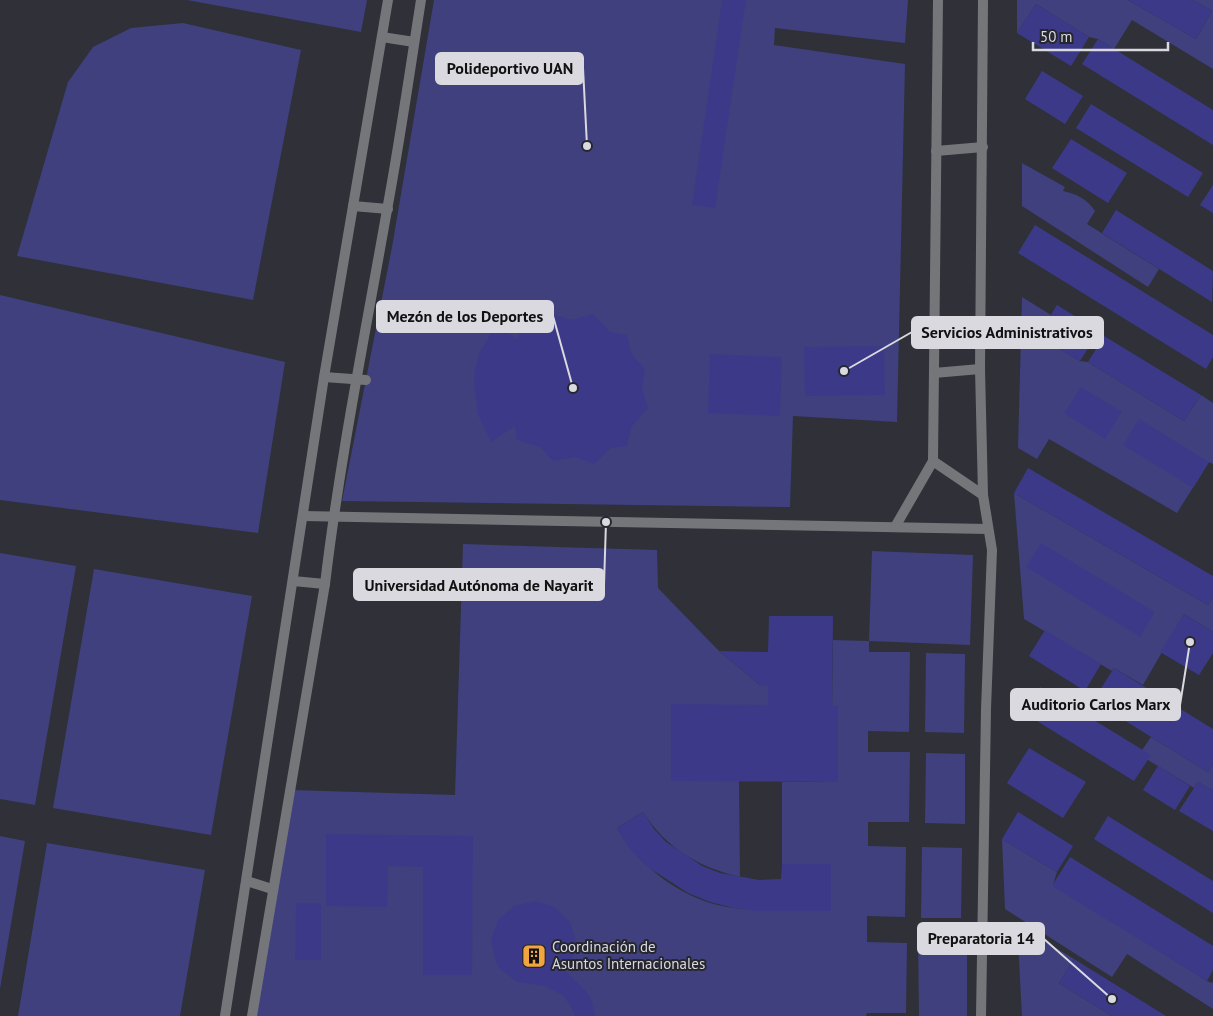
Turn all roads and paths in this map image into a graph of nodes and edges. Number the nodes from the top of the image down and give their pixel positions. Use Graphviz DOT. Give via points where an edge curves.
graph roads {
  1 [pos="388,0"];
  2 [pos="421,0"];
  3 [pos="938,0"];
  4 [pos="983,0"];
  5 [pos="382,37"];
  6 [pos="414,42"];
  7 [pos="983,147"];
  8 [pos="936,151"];
  9 [pos="353,206"];
  10 [pos="388,209"];
  11 [pos="980,369"];
  12 [pos="934,373"];
  13 [pos="324,377"];
  14 [pos="361,380"];
  15 [pos="933,461"];
  16 [pos="983,495"];
  17 [pos="303,516"];
  18 [pos="333,517"];
  19 [pos="895,527"];
  20 [pos="988,530"];
  21 [pos="293,581"];
  22 [pos="325,584"];
  23 [pos="246,881"];
  24 [pos="272,889"];
  25 [pos="225,1016"];
  26 [pos="252,1016"];
  27 [pos="981,1016"];
  1 -- 5 [label="street"];
  2 -- 6 [label="street"];
  3 -- 8 [label="street"];
  4 -- 7 [label="street"];
  5 -- 6 [label="street"];
  5 -- 9 [label="street"];
  6 -- 10 [label="street"];
  7 -- 8 [label="street"];
  7 -- 11 [label="street"];
  8 -- 12 [label="street"];
  9 -- 10 [label="street"];
  9 -- 13 [label="street"];
  10 -- 14 [label="street"];
  11 -- 12 [label="street"];
  11 -- 16 [label="street"];
  12 -- 15 [label="street"];
  13 -- 14 [label="street"];
  13 -- 17 [label="street"];
  14 -- 18 [label="street"];
  15 -- 16 [label="street"];
  15 -- 19 [label="street"];
  16 -- 20 [label="street"];
  17 -- 18 [label="street"];
  17 -- 21 [label="street"];
  18 -- 19 [label="street"];
  18 -- 22 [label="street"];
  19 -- 20 [label="street"];
  20 -- 27 [label="street" via="992,550"];
  21 -- 22 [label="street"];
  21 -- 23 [label="street"];
  22 -- 24 [label="street"];
  23 -- 24 [label="street"];
  23 -- 25 [label="street"];
  24 -- 26 [label="street"];
}
